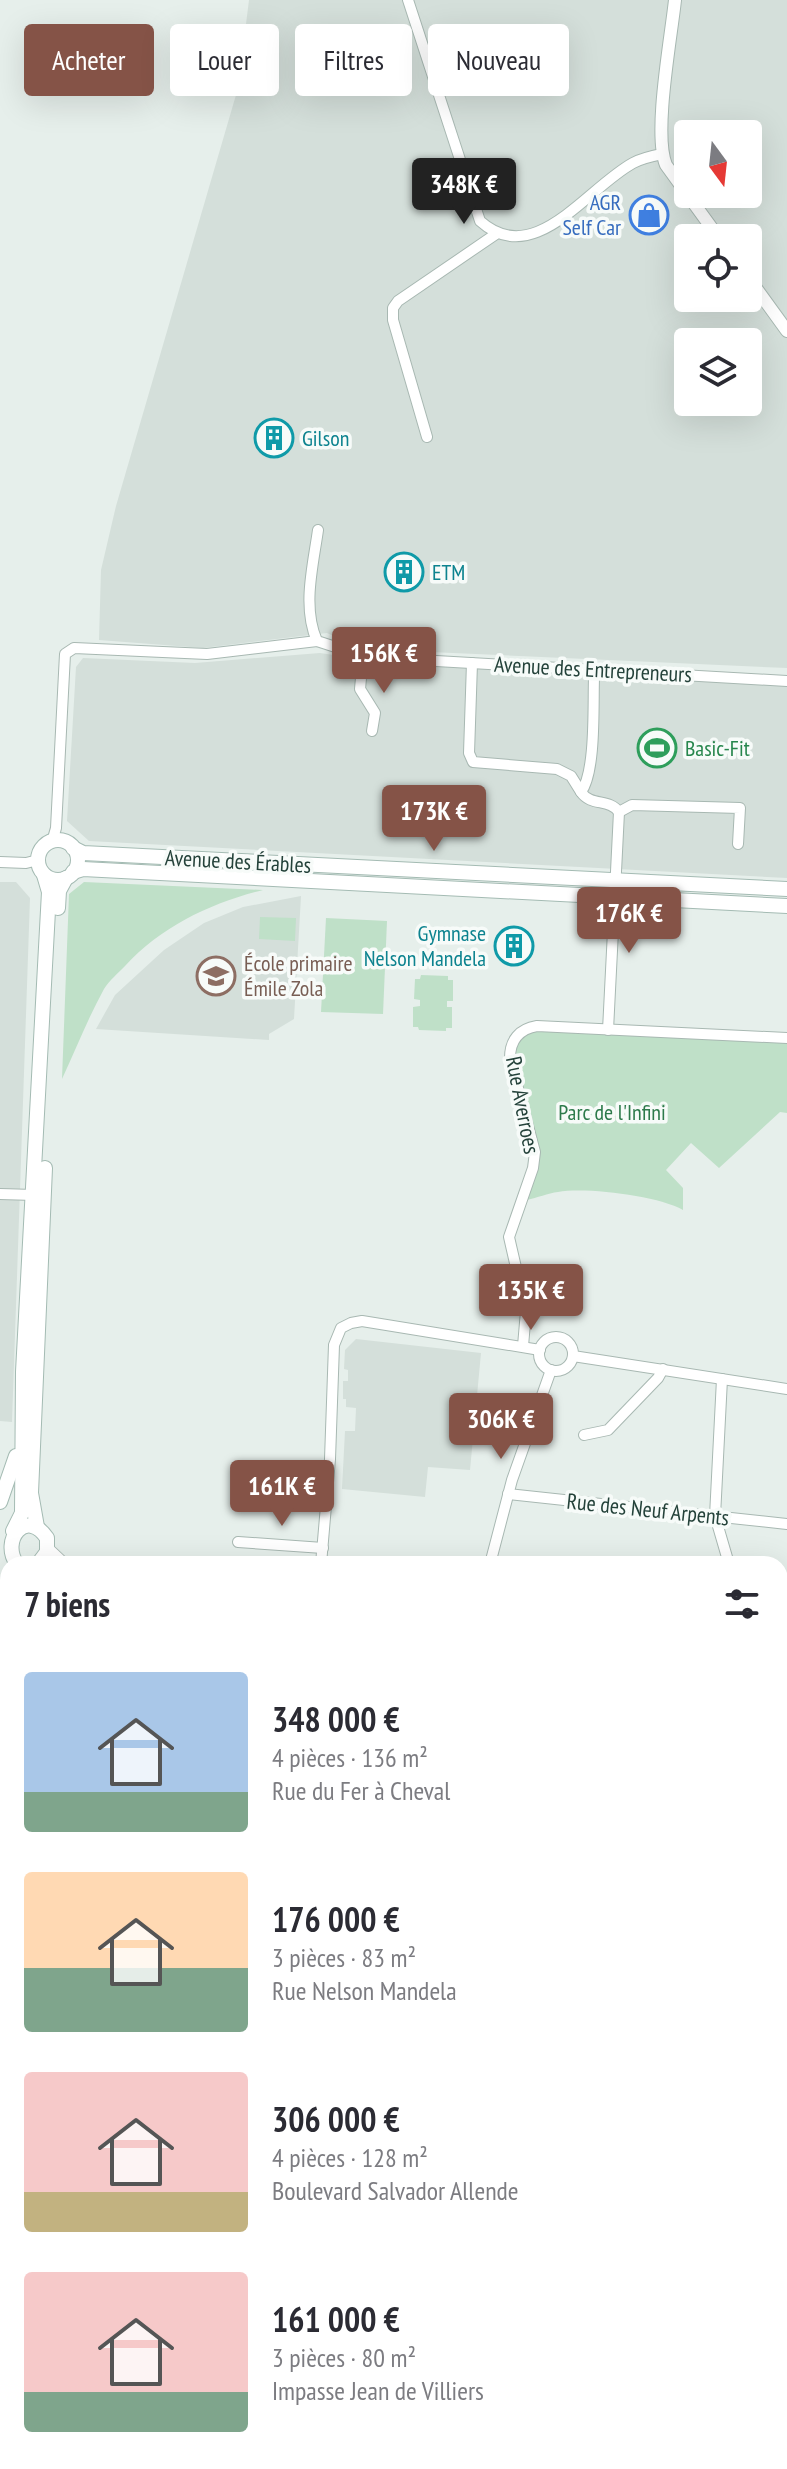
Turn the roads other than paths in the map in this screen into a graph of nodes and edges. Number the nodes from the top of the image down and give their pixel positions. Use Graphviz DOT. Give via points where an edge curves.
graph roads {
  1 [pos="408,0"];
  2 [pos="675,0"];
  3 [pos="662,154"];
  4 [pos="709,224"];
  5 [pos="496,234"];
  6 [pos="762,296"];
  7 [pos="787,331"];
  8 [pos="427,437"];
  9 [pos="318,530"];
  10 [pos="317,641"];
  11 [pos="363,656"];
  12 [pos="472,663"];
  13 [pos="592,668"];
  14 [pos="783,678"];
  15 [pos="372,731"];
  16 [pos="581,792"];
  17 [pos="619,812"];
  18 [pos="52,842"];
  19 [pos="738,844"];
  20 [pos="73,848"];
  21 [pos="38,860"];
  22 [pos="0,862"];
  23 [pos="44,875"];
  24 [pos="70,875"];
  25 [pos="615,878"];
  26 [pos="787,889"];
  27 [pos="615,896"];
  28 [pos="787,906"];
  29 [pos="608,1030"];
  30 [pos="787,1038"];
  31 [pos="0,1194"];
  32 [pos="34,1195"];
  33 [pos="523,1346"];
  34 [pos="540,1350"];
  35 [pos="573,1356"];
  36 [pos="663,1369"];
  37 [pos="551,1370"];
  38 [pos="23,1372"];
  39 [pos="722,1379"];
  40 [pos="787,1389"];
  41 [pos="584,1435"];
  42 [pos="508,1494"];
  43 [pos="0,1502"];
  44 [pos="715,1516"];
  45 [pos="786,1523"];
  46 [pos="37,1527"];
  47 [pos="6,1539"];
  48 [pos="238,1542"];
  49 [pos="48,1548"];
  50 [pos="323,1548"];
  51 [pos="45,1556"];
  52 [pos="56,1556"];
  53 [pos="322,1556"];
  54 [pos="492,1556"];
  55 [pos="727,1556"];
  1 -- 5 [label="street" via="480,221"];
  2 -- 3 [label="street"];
  3 -- 4 [label="street"];
  3 -- 5 [label="street" via="630,164 540,233"];
  5 -- 8 [label="street" via="393,308"];
  6 -- 7 [label="street"];
  9 -- 10 [label="street" via="309,608"];
  10 -- 11 [label="street, Avenue des Entrepreneurs"];
  10 -- 18 [label="street, Avenue des Entrepreneurs" via="207,654 74,648 65,654"];
  11 -- 12 [label="street, Avenue des Entrepreneurs"];
  11 -- 15 [label="street" via="360,689 375,713"];
  12 -- 13 [label="street, Avenue des Entrepreneurs"];
  12 -- 16 [label="street" via="473,762 564,771"];
  13 -- 14 [label="street, Avenue des Entrepreneurs"];
  13 -- 16 [label="street" via="590,761"];
  16 -- 17 [label="street"];
  17 -- 19 [label="street" via="632,805 740,808"];
  17 -- 25 [label="street"];
  18 -- 20 [label="main road"];
  18 -- 21 [label="main road"];
  20 -- 24 [label="main road" via="77,860"];
  20 -- 25 [label="main road, Avenue des Érables" via="83,853"];
  21 -- 22 [label="street"];
  21 -- 23 [label="main road"];
  23 -- 24 [label="main road" via="55,880"];
  23 -- 32 [label="main road" via="49,892"];
  24 -- 27 [label="main road, Avenue des Érables" via="83,869"];
  24 -- 46 [label="main road" via="59,891 44,1175 31,1493"];
  25 -- 26 [label="main road, Avenue des Érables"];
  25 -- 27 [label="street"];
  27 -- 28 [label="main road, Avenue des Érables"];
  27 -- 29 [label="street"];
  29 -- 30 [label="street, Rue Averroes"];
  29 -- 33 [label="street, Rue Averroes" via="537,1026 526,1028 511,1046 535,1152 509,1237 526,1311"];
  31 -- 32 [label="street"];
  32 -- 38 [label="main road"];
  33 -- 34 [label="street"];
  33 -- 50 [label="street" via="362,1321 341,1328 334,1345"];
  34 -- 35 [label="street" via="556,1337 571,1345"];
  34 -- 37 [label="street" via="540,1360"];
  35 -- 36 [label="street"];
  35 -- 37 [label="street" via="565,1368"];
  36 -- 39 [label="street"];
  36 -- 41 [label="street" via="608,1430"];
  37 -- 42 [label="street"];
  38 -- 43 [label="main road" via="16,1457"];
  38 -- 47 [label="main road" via="22,1513"];
  39 -- 40 [label="street"];
  39 -- 44 [label="street"];
  42 -- 44 [label="street, Rue des Neuf Arpents"];
  42 -- 54 [label="street"];
  44 -- 45 [label="street, Rue des Neuf Arpents"];
  44 -- 55 [label="street"];
  46 -- 47 [label="main road" via="24,1525"];
  46 -- 49 [label="main road"];
  48 -- 50 [label="street"];
  49 -- 51 [label="main road"];
  49 -- 52 [label="street"];
  50 -- 53 [label="street"];
}
